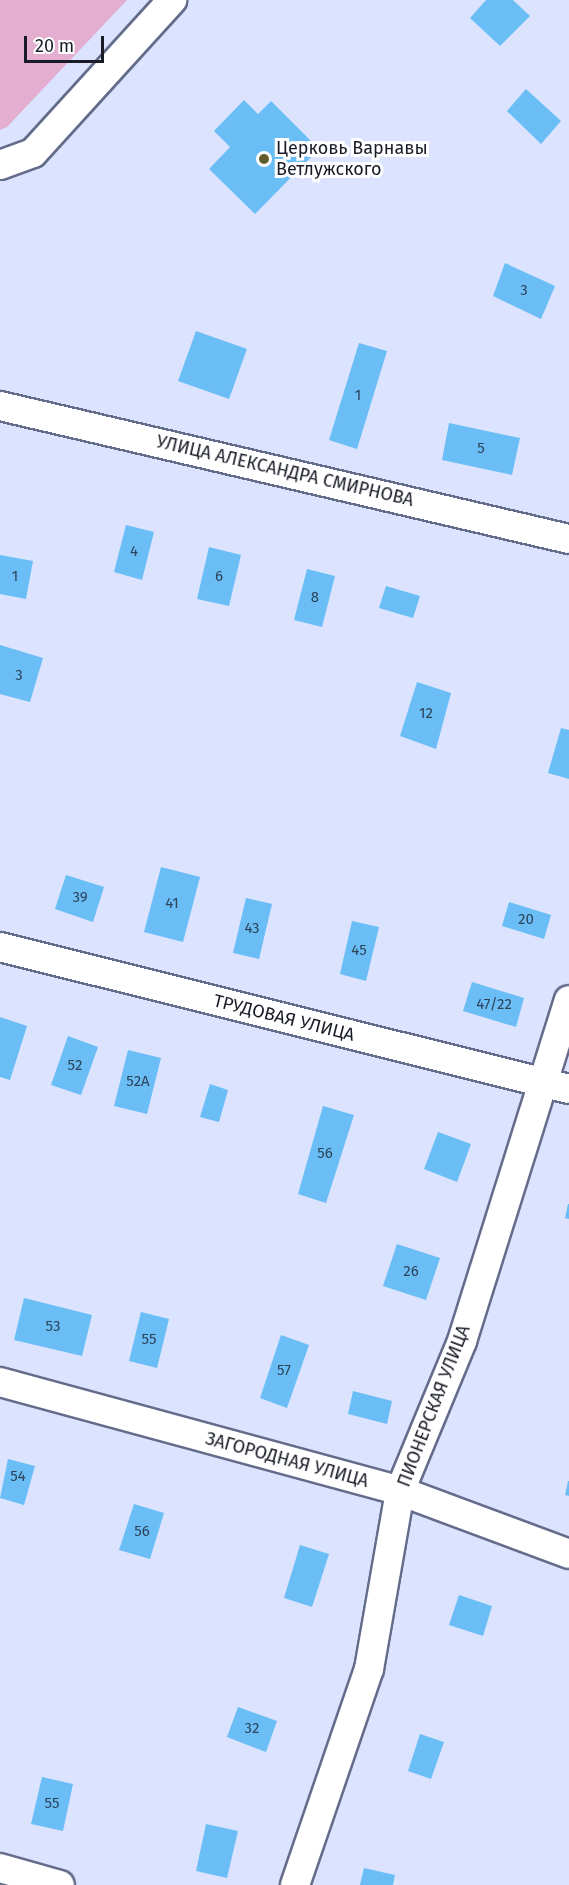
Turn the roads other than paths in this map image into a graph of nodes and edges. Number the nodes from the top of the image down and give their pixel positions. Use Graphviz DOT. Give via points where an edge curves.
graph roads {
  1 [pos="172,0"];
  2 [pos="0,165"];
  3 [pos="0,406"];
  4 [pos="569,538"];
  5 [pos="0,947"];
  6 [pos="569,1000"];
  7 [pos="557,1087"];
  8 [pos="0,1382"];
  9 [pos="400,1491"];
  10 [pos="569,1554"];
  11 [pos="0,1868"];
  12 [pos="60,1885"];
  13 [pos="295,1885"];
  1 -- 2 [label="street" via="33,153"];
  3 -- 4 [label="street, УЛИЦА АЛЕКСАНДРА СМИРНОВА"];
  5 -- 7 [label="street, ТРУДОВАЯ УЛИЦА"];
  6 -- 7 [label="street, ПИОНЕРСКАЯ УЛИЦА"];
  7 -- 9 [label="street, ПИОНЕРСКАЯ УЛИЦА" via="462,1341"];
  8 -- 9 [label="street, ЗАГОРОДНАЯ УЛИЦА"];
  9 -- 10 [label="street, ЗАГОРОДНАЯ УЛИЦА"];
  9 -- 13 [label="street, ПИОНЕРСКАЯ УЛИЦА" via="369,1669"];
  11 -- 12 [label="street"];
}
